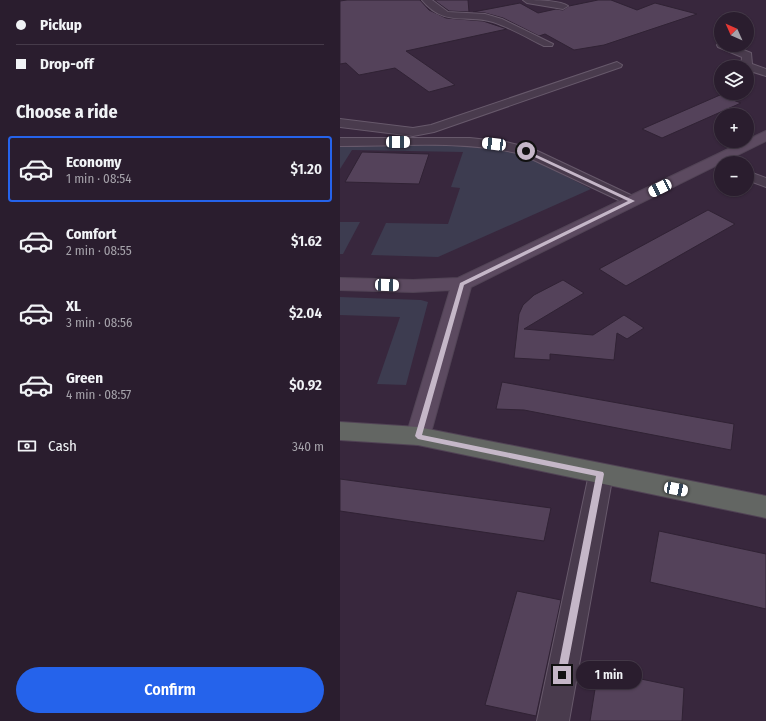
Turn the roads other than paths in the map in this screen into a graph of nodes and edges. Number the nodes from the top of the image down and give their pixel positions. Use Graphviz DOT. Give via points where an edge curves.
graph roads {
  1 [pos="426,0"];
  2 [pos="527,0"];
  3 [pos="563,6"];
  4 [pos="548,44"];
  5 [pos="738,52"];
  6 [pos="617,65"];
  7 [pos="766,73"];
  8 [pos="340,124"];
  9 [pos="766,135"];
  10 [pos="340,142"];
  11 [pos="729,156"];
  12 [pos="714,164"];
  13 [pos="754,178"];
  14 [pos="766,183"];
  15 [pos="632,201"];
  16 [pos="340,284"];
  17 [pos="462,284"];
  18 [pos="340,430"];
  19 [pos="418,436"];
  20 [pos="600,474"];
  21 [pos="766,507"];
  22 [pos="553,721"];
  1 -- 4 [label="street" via="446,15 499,20"];
  2 -- 3 [label="street"];
  5 -- 7 [label="street" via="747,56 746,66"];
  6 -- 8 [label="street" via="434,128 413,132"];
  9 -- 11 [label="main road"];
  10 -- 15 [label="street" via="470,142 506,146 526,151"];
  12 -- 15 [label="main road"];
  13 -- 14 [label="street"];
  15 -- 17 [label="main road"];
  16 -- 17 [label="main road"];
  17 -- 19 [label="main road"];
  18 -- 19 [label="highway"];
  19 -- 20 [label="highway"];
  20 -- 21 [label="highway"];
  20 -- 22 [label="street"];
}
